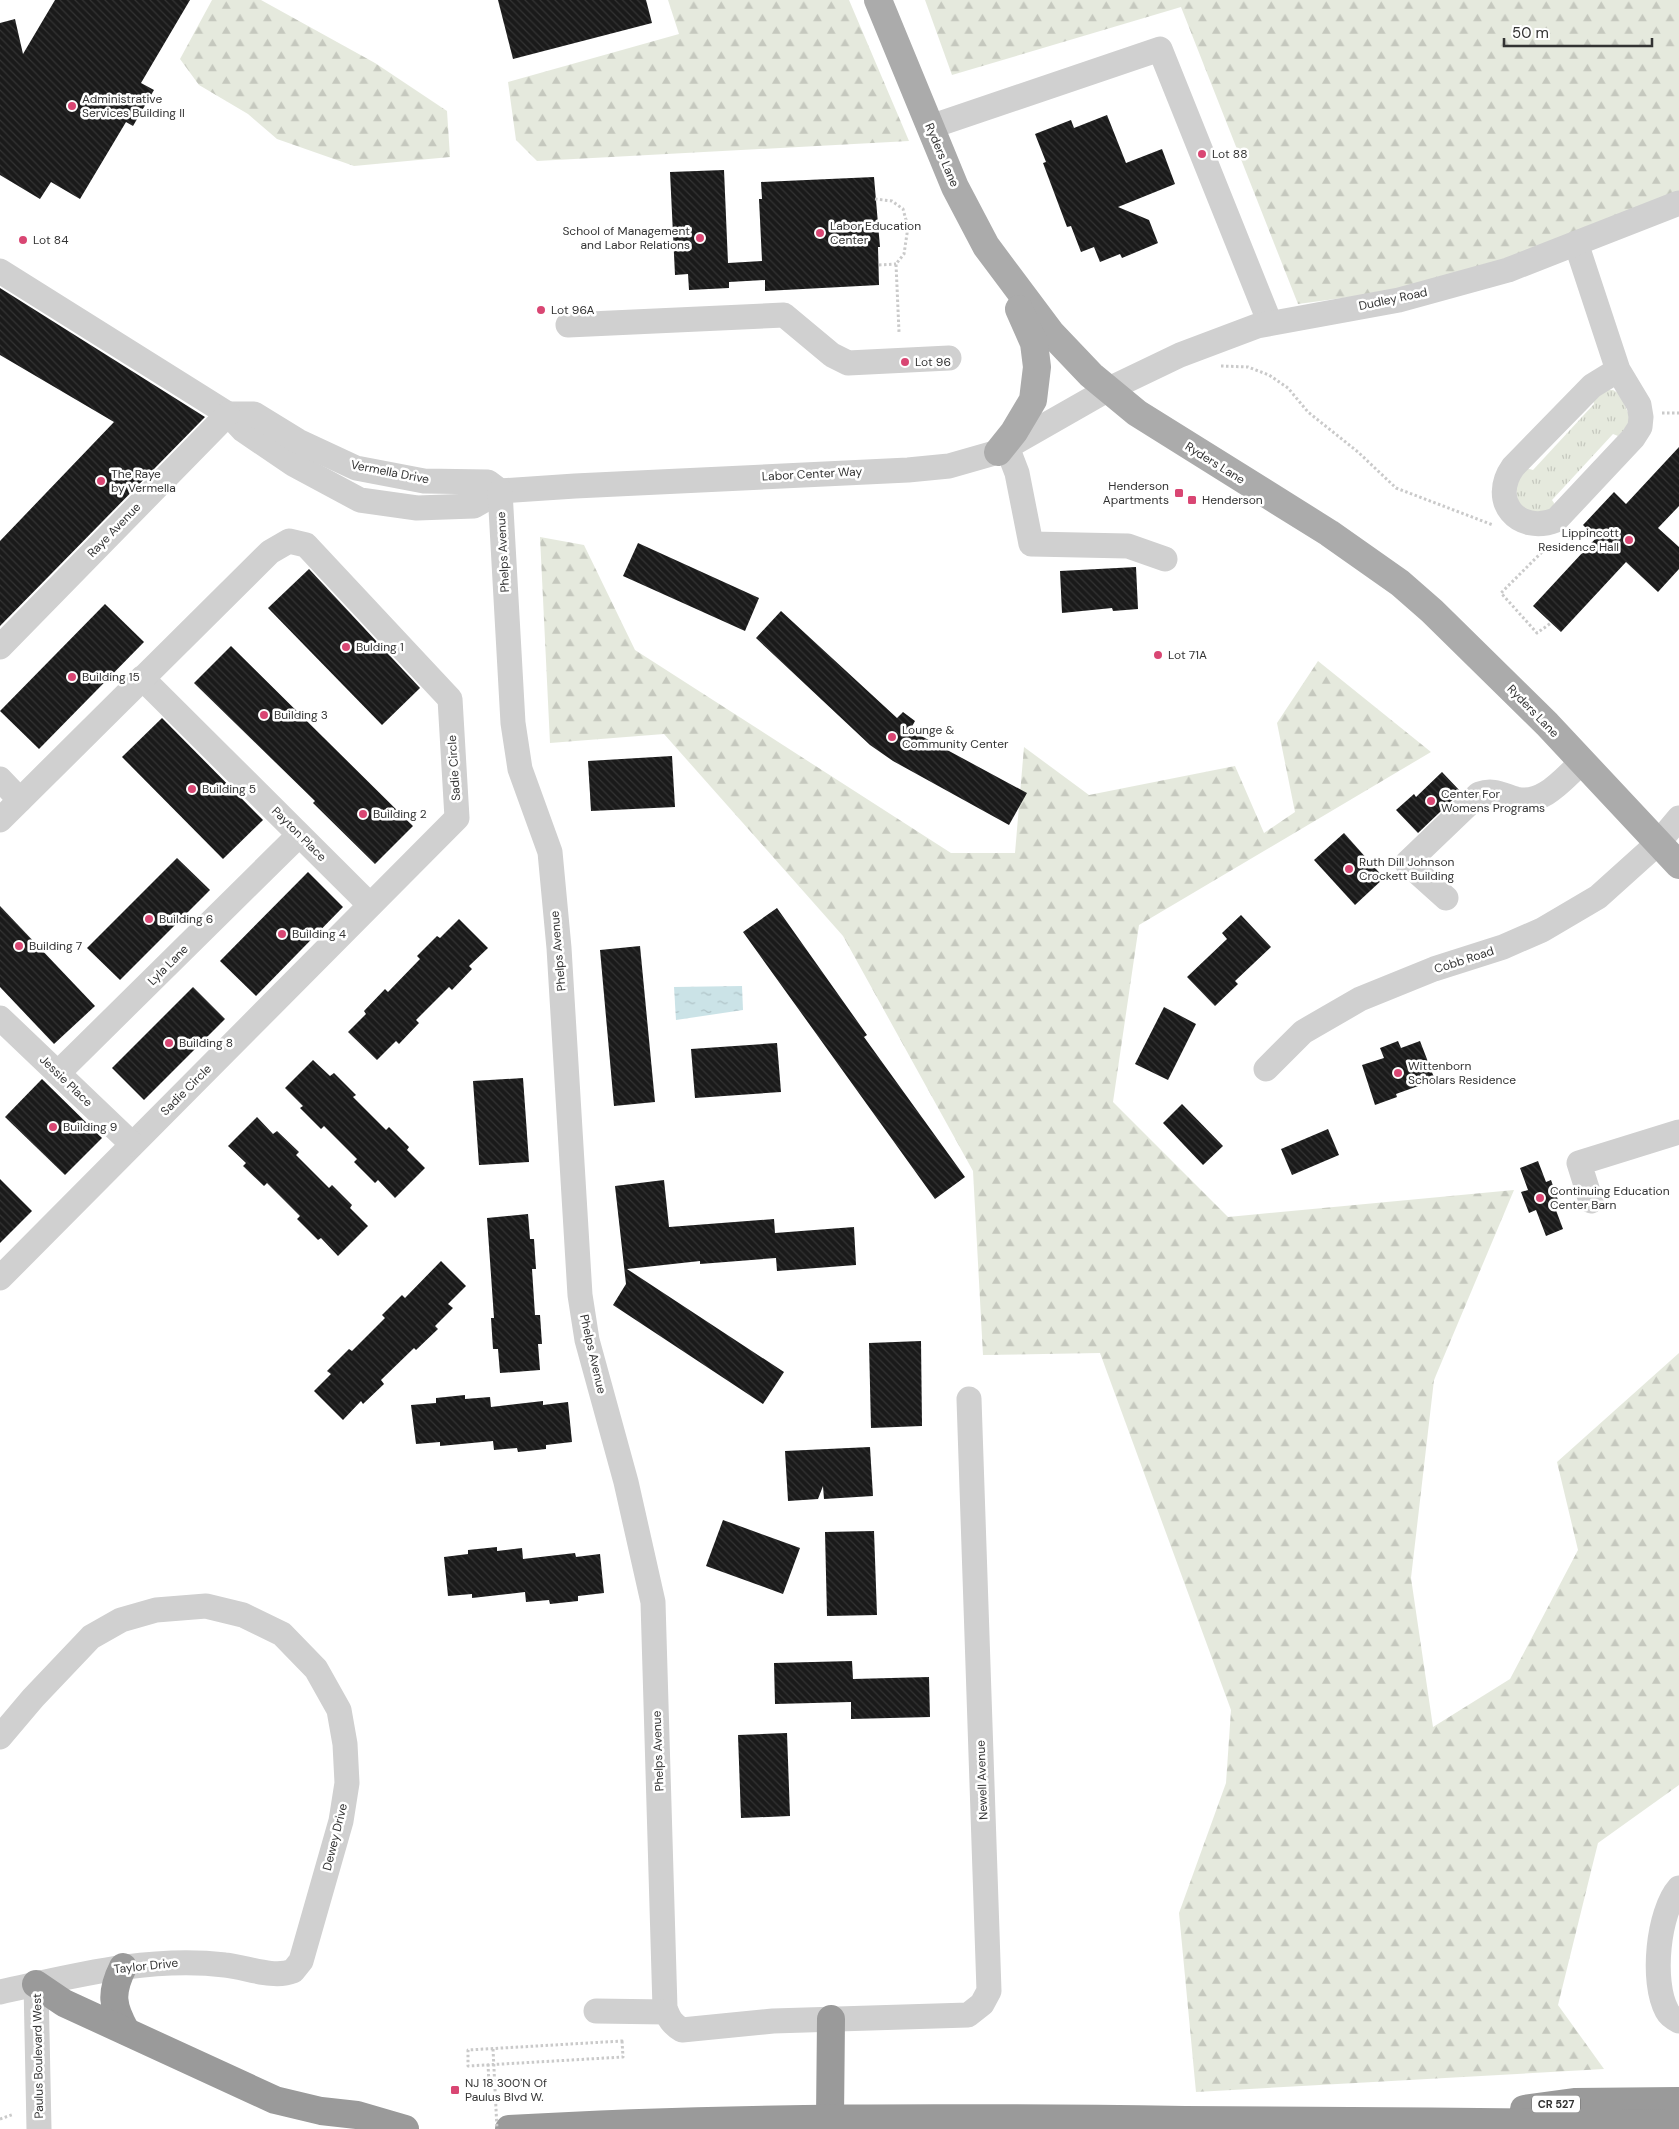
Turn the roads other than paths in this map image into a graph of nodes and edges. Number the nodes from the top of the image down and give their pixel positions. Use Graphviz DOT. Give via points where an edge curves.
graph roads {
  1 [pos="878,0"];
  2 [pos="930,127"];
  3 [pos="1679,203"];
  4 [pos="1576,243"];
  5 [pos="986,246"];
  6 [pos="0,271"];
  7 [pos="1270,323"];
  8 [pos="568,325"];
  9 [pos="949,358"];
  10 [pos="1618,370"];
  11 [pos="1107,390"];
  12 [pos="228,414"];
  13 [pos="1002,449"];
  14 [pos="500,491"];
  15 [pos="1165,559"];
  16 [pos="0,647"];
  17 [pos="142,678"];
  18 [pos="1581,763"];
  19 [pos="0,779"];
  20 [pos="20,800"];
  21 [pos="1679,818"];
  22 [pos="0,820"];
  23 [pos="299,834"];
  24 [pos="1658,843"];
  25 [pos="1679,865"];
  26 [pos="1446,898"];
  27 [pos="370,905"];
  28 [pos="0,1018"];
  29 [pos="1266,1068"];
  30 [pos="58,1074"];
  31 [pos="1674,1137"];
  32 [pos="132,1144"];
  33 [pos="1591,1201"];
  34 [pos="0,1278"];
  35 [pos="968,1399"];
  36 [pos="0,1737"];
  37 [pos="1679,1888"];
  38 [pos="123,1967"];
  39 [pos="293,1971"];
  40 [pos="36,1984"];
  41 [pos="0,1992"];
  42 [pos="596,2011"];
  43 [pos="666,2012"];
  44 [pos="832,2019"];
  45 [pos="1679,2021"];
  46 [pos="126,2031"];
  47 [pos="1679,2101"];
  48 [pos="830,2118"];
  49 [pos="1434,2122"];
  50 [pos="1679,2124"];
  51 [pos="39,2129"];
  52 [pos="405,2129"];
  53 [pos="509,2129"];
  1 -- 2 [label="main road, Ryders Lane"];
  2 -- 5 [label="main road, Ryders Lane" via="954,188"];
  2 -- 7 [label="street" via="1160,50"];
  3 -- 4 [label="street, Dudley Road"];
  4 -- 7 [label="street, Dudley Road" via="1508,270 1398,300"];
  4 -- 10 [label="street"];
  5 -- 11 [label="main road, Ryders Lane" via="1051,334"];
  5 -- 13 [label="main road" via="1034,343 1037,368 1033,400"];
  6 -- 12 [label="street"];
  7 -- 11 [label="street, Dudley Road" via="1180,355"];
  8 -- 9 [label="street" via="784,315 832,355 848,363"];
  10 -- 10 [label="street" via="1592,386 1506,477 1503,494 1514,515 1521,520 1539,524 1556,520 1633,438 1640,427 1639,406"];
  11 -- 13 [label="street, Labor Center Way"];
  11 -- 18 [label="main road, Ryders Lane" via="1151,422 1329,533 1400,583 1515,692"];
  12 -- 14 [label="street" via="244,430 293,464 360,500 417,508 474,506"];
  12 -- 16 [label="street, Raye Avenue"];
  13 -- 14 [label="street, Labor Center Way" via="949,466 908,470"];
  13 -- 15 [label="street" via="1017,473 1031,544 1128,546"];
  14 -- 43 [label="street, Phelps Avenue" via="513,723 520,769 550,852 580,1295 587,1340 626,1482 654,1602"];
  17 -- 20 [label="street, Sadie Circle"];
  17 -- 23 [label="street, Payton Place"];
  17 -- 27 [label="street, Sadie Circle" via="270,552 289,541 306,545 450,699 457,818"];
  18 -- 24 [label="main road, Ryders Lane"];
  18 -- 26 [label="street" via="1548,792 1532,800 1519,800 1490,790 1479,794 1407,863"];
  19 -- 20 [label="street"];
  20 -- 22 [label="street, Sadie Circle"];
  21 -- 24 [label="street, Cobb Road"];
  23 -- 27 [label="street, Payton Place"];
  23 -- 30 [label="street, Lyla Lane"];
  24 -- 25 [label="main road, Ryders Lane"];
  24 -- 29 [label="street, Cobb Road" via="1598,897 1542,930 1360,999 1303,1032"];
  27 -- 32 [label="street, Sadie Circle"];
  28 -- 30 [label="street, Jessie Place"];
  30 -- 32 [label="street, Jessie Place"];
  31 -- 33 [label="street" via="1579,1163"];
  32 -- 34 [label="street, Sadie Circle"];
  35 -- 44 [label="street, Newell Avenue" via="989,1991 982,2004 968,2015"];
  36 -- 39 [label="street, Dewey Drive" via="91,1638 121,1620 156,1610 206,1606 243,1615 282,1634 316,1669 339,1710 346,1764 341,1821 301,1961"];
  37 -- 45 [label="street" via="1672,1896 1659,1939 1659,1981 1668,2012"];
  38 -- 39 [label="street, Taylor Drive" via="185,1962 275,1974"];
  38 -- 40 [label="street, Taylor Drive"];
  38 -- 46 [label="highway" via="114,2000 117,2016"];
  40 -- 41 [label="street, Taylor Drive"];
  40 -- 46 [label="highway" via="64,2003"];
  40 -- 51 [label="street, Paulus Boulevard West"];
  42 -- 43 [label="street"];
  43 -- 44 [label="street" via="674,2026 691,2031 773,2021"];
  44 -- 48 [label="highway"];
  46 -- 52 [label="highway" via="275,2100 321,2111 357,2115"];
  47 -- 49 [label="highway, CR 527" via="1574,2102"];
  48 -- 49 [label="highway"];
  48 -- 53 [label="highway"];
  49 -- 50 [label="highway"];
}
